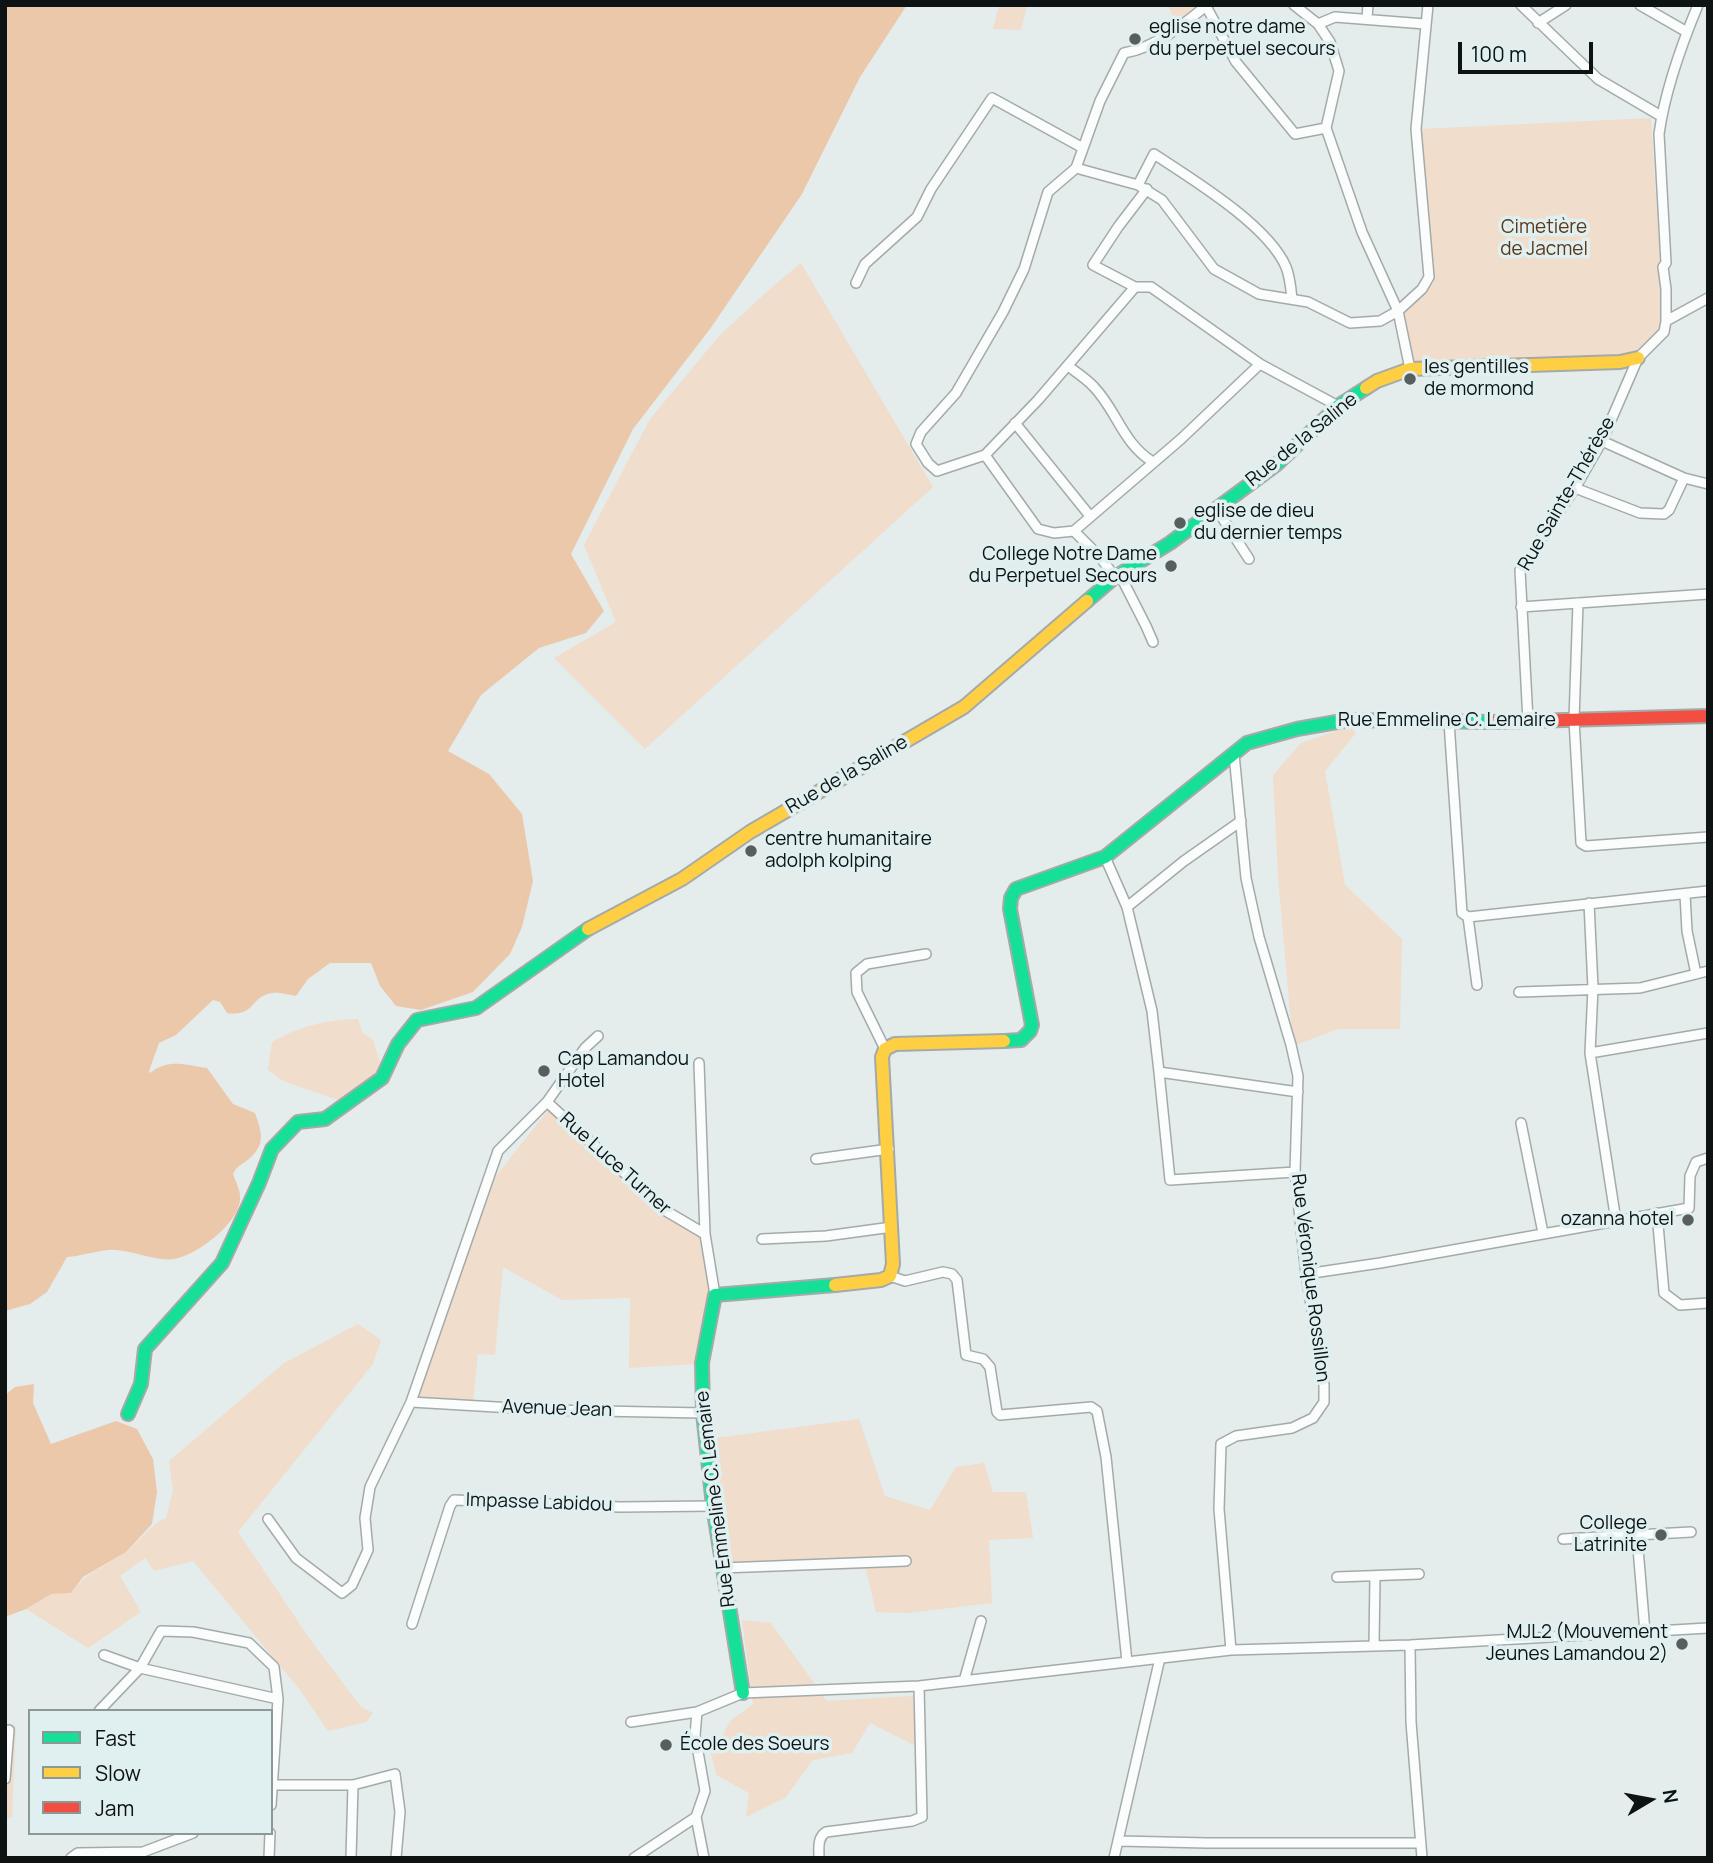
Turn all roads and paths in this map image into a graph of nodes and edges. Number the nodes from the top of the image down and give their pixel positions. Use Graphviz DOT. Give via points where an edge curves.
graph roads {
  1 [pos="1206,5"];
  2 [pos="1294,5"];
  3 [pos="1368,5"];
  4 [pos="1428,5"];
  5 [pos="1521,5"];
  6 [pos="1566,5"];
  7 [pos="1640,5"];
  8 [pos="1698,5"];
  9 [pos="1367,19"];
  10 [pos="1538,23"];
  11 [pos="1318,24"];
  12 [pos="1425,24"];
  13 [pos="1687,32"];
  14 [pos="1661,116"];
  15 [pos="1326,128"];
  16 [pos="1083,148"];
  17 [pos="1076,168"];
  18 [pos="1142,187"];
  19 [pos="856,283"];
  20 [pos="1135,287"];
  21 [pos="1708,298"];
  22 [pos="1292,299"];
  23 [pos="1398,311"];
  24 [pos="1666,321"];
  25 [pos="1638,358"];
  26 [pos="1260,364"];
  27 [pos="1068,366"];
  28 [pos="1410,369"];
  29 [pos="1338,406"];
  30 [pos="1015,423"];
  31 [pos="1602,441"];
  32 [pos="985,455"];
  33 [pos="1153,462"];
  34 [pos="1684,478"];
  35 [pos="1708,484"];
  36 [pos="1574,488"];
  37 [pos="1216,508"];
  38 [pos="1090,516"];
  39 [pos="1074,531"];
  40 [pos="1249,559"];
  41 [pos="1117,576"];
  42 [pos="1708,594"];
  43 [pos="1578,603"];
  44 [pos="1521,607"];
  45 [pos="1153,642"];
  46 [pos="1708,716"];
  47 [pos="1574,720"];
  48 [pos="1528,721"];
  49 [pos="1449,722"];
  50 [pos="1234,754"];
  51 [pos="1241,821"];
  52 [pos="1708,837"];
  53 [pos="1105,857"];
  54 [pos="1708,891"];
  55 [pos="1685,894"];
  56 [pos="1589,903"];
  57 [pos="1127,907"];
  58 [pos="1468,917"];
  59 [pos="926,954"];
  60 [pos="1708,971"];
  61 [pos="1696,974"];
  62 [pos="1477,985"];
  63 [pos="1593,988"];
  64 [pos="1519,992"];
  65 [pos="1708,1032"];
  66 [pos="598,1036"];
  67 [pos="885,1049"];
  68 [pos="1590,1053"];
  69 [pos="699,1063"];
  70 [pos="1159,1072"];
  71 [pos="1298,1092"];
  72 [pos="547,1102"];
  73 [pos="1521,1123"];
  74 [pos="889,1149"];
  75 [pos="816,1158"];
  76 [pos="1708,1158"];
  77 [pos="1295,1172"];
  78 [pos="1657,1213"];
  79 [pos="1615,1221"];
  80 [pos="892,1227"];
  81 [pos="1543,1233"];
  82 [pos="705,1234"];
  83 [pos="762,1239"];
  84 [pos="1306,1274"];
  85 [pos="890,1276"];
  86 [pos="715,1295"];
  87 [pos="1708,1303"];
  88 [pos="411,1402"];
  89 [pos="703,1413"];
  90 [pos="128,1414"];
  91 [pos="713,1506"];
  92 [pos="268,1519"];
  93 [pos="1691,1532"];
  94 [pos="1637,1536"];
  95 [pos="1563,1539"];
  96 [pos="906,1561"];
  97 [pos="722,1568"];
  98 [pos="1419,1574"];
  99 [pos="1375,1576"];
  100 [pos="1337,1577"];
  101 [pos="981,1621"];
  102 [pos="412,1624"];
  103 [pos="1708,1628"];
  104 [pos="1645,1632"];
  105 [pos="1374,1645"];
  106 [pos="1410,1645"];
  107 [pos="1231,1650"];
  108 [pos="104,1655"];
  109 [pos="1160,1658"];
  110 [pos="1127,1662"];
  111 [pos="140,1668"];
  112 [pos="964,1681"];
  113 [pos="919,1686"];
  114 [pos="743,1693"];
  115 [pos="278,1699"];
  116 [pos="101,1709"];
  117 [pos="697,1712"];
  118 [pos="631,1722"];
  119 [pos="5,1731"];
  120 [pos="273,1771"];
  121 [pos="5,1779"];
  122 [pos="273,1785"];
  123 [pos="353,1785"];
  124 [pos="696,1817"];
  125 [pos="188,1835"];
  126 [pos="270,1835"];
  127 [pos="1119,1841"];
  128 [pos="1420,1843"];
  129 [pos="143,1855"];
  130 [pos="71,1858"];
  131 [pos="269,1858"];
  132 [pos="351,1858"];
  133 [pos="396,1858"];
  134 [pos="634,1858"];
  135 [pos="704,1858"];
  136 [pos="819,1858"];
  137 [pos="1114,1858"];
  138 [pos="1422,1858"];
  1 -- 15 [label="street" via="1236,62 1295,134"];
  1 -- 16 [label="street" via="1157,40 1124,53"];
  2 -- 11 [label="street"];
  3 -- 9 [label="street"];
  4 -- 12 [label="street"];
  5 -- 10 [label="street"];
  6 -- 10 [label="street"];
  7 -- 13 [label="street"];
  8 -- 13 [label="street"];
  9 -- 11 [label="street" via="1335,17"];
  9 -- 12 [label="street"];
  10 -- 14 [label="street" via="1598,79"];
  11 -- 15 [label="street" via="1330,42 1339,71"];
  12 -- 23 [label="street" via="1416,129 1429,277"];
  13 -- 14 [label="street"];
  14 -- 24 [label="street"];
  15 -- 23 [label="street" via="1362,232"];
  16 -- 17 [label="street"];
  16 -- 19 [label="street" via="992,98 930,189 918,217 865,264"];
  17 -- 18 [label="street"];
  17 -- 32 [label="street" via="1048,192 1024,269 1003,312 956,393 916,444 937,471"];
  18 -- 20 [label="street" via="1093,265"];
  18 -- 22 [label="street" via="1161,200 1214,269 1259,294"];
  18 -- 22 [label="street" via="1154,154 1215,194 1268,242 1285,266"];
  20 -- 26 [label="street" via="1151,287"];
  20 -- 27 [label="street"];
  21 -- 24 [label="street"];
  22 -- 23 [label="street" via="1350,323 1380,321"];
  23 -- 28 [label="street"];
  24 -- 25 [label="street, Rue Sainte-Thérèse" via="1664,332"];
  25 -- 28 [label="street, Rue de la Saline"];
  25 -- 31 [label="street, Rue Sainte-Thérèse"];
  26 -- 29 [label="street"];
  26 -- 33 [label="street"];
  27 -- 30 [label="street"];
  27 -- 33 [label="street" via="1094,387 1129,442"];
  28 -- 29 [label="street, Rue de la Saline" via="1377,381"];
  29 -- 37 [label="street, Rue de la Saline" via="1276,464"];
  30 -- 32 [label="street"];
  30 -- 38 [label="street"];
  31 -- 34 [label="street"];
  31 -- 36 [label="street, Rue Sainte-Thérèse"];
  32 -- 39 [label="street" via="1038,529"];
  33 -- 38 [label="street"];
  34 -- 35 [label="street"];
  34 -- 36 [label="street" via="1664,514 1640,513"];
  36 -- 44 [label="street, Rue Sainte-Thérèse" via="1520,570"];
  37 -- 40 [label="street"];
  37 -- 41 [label="street, Rue de la Saline"];
  38 -- 39 [label="street"];
  39 -- 41 [label="street"];
  41 -- 45 [label="street"];
  41 -- 90 [label="street, Rue de la Saline" via="964,707 750,832 682,879 589,929 476,1008 416,1020 382,1078 325,1119 298,1122 272,1149 222,1263 145,1349 142,1384"];
  42 -- 43 [label="street"];
  43 -- 44 [label="street"];
  43 -- 47 [label="street"];
  44 -- 48 [label="street, Rue Sainte-Thérèse"];
  46 -- 47 [label="street, Rue Emmeline C. Lemaire"];
  47 -- 48 [label="street, Rue Emmeline C. Lemaire"];
  47 -- 52 [label="street" via="1581,843"];
  48 -- 49 [label="street, Rue Emmeline C. Lemaire"];
  49 -- 50 [label="street, Rue Emmeline C. Lemaire" via="1332,722 1247,743"];
  49 -- 58 [label="street" via="1462,913"];
  50 -- 51 [label="street, Rue Véronique Rossillon"];
  50 -- 53 [label="street, Rue Emmeline C. Lemaire"];
  51 -- 57 [label="street"];
  51 -- 71 [label="street, Rue Véronique Rossillon" via="1246,878 1291,1045"];
  53 -- 57 [label="street"];
  53 -- 67 [label="street, Rue Emmeline C. Lemaire" via="1016,889 1011,898 1032,1025 1021,1040 895,1044"];
  54 -- 55 [label="street"];
  55 -- 56 [label="street"];
  55 -- 61 [label="street"];
  56 -- 58 [label="street"];
  56 -- 63 [label="street"];
  57 -- 70 [label="street" via="1152,1011"];
  58 -- 62 [label="street"];
  59 -- 67 [label="street" via="867,964 856,973 857,992"];
  60 -- 61 [label="street"];
  61 -- 63 [label="street" via="1640,988"];
  63 -- 64 [label="street"];
  63 -- 68 [label="street"];
  65 -- 68 [label="street"];
  66 -- 72 [label="street"];
  67 -- 74 [label="street"];
  68 -- 79 [label="street"];
  69 -- 82 [label="street"];
  70 -- 71 [label="street"];
  70 -- 77 [label="street" via="1170,1180"];
  71 -- 77 [label="street, Rue Véronique Rossillon"];
  72 -- 82 [label="street, Rue Luce Turner" via="666,1211"];
  72 -- 88 [label="street" via="498,1151"];
  73 -- 81 [label="street"];
  74 -- 75 [label="street"];
  74 -- 80 [label="street"];
  76 -- 78 [label="street" via="1696,1162 1690,1176 1689,1208"];
  77 -- 84 [label="street, Rue Véronique Rossillon"];
  78 -- 79 [label="street"];
  78 -- 87 [label="street" via="1664,1293 1680,1306"];
  79 -- 81 [label="street"];
  80 -- 83 [label="street"];
  80 -- 85 [label="street"];
  81 -- 84 [label="street"];
  82 -- 86 [label="street"];
  84 -- 107 [label="street, Rue Véronique Rossillon" via="1324,1402 1313,1418 1293,1428 1236,1436 1221,1444 1219,1509"];
  85 -- 86 [label="street" via="812,1288"];
  85 -- 110 [label="street" via="905,1281 943,1272 957,1280 966,1355 983,1359 990,1367 1000,1415 1091,1408 1097,1412 1106,1457"];
  86 -- 89 [label="street, Rue Emmeline C. Lemaire" via="702,1363"];
  88 -- 89 [label="street, Avenue Jean"];
  88 -- 92 [label="street" via="370,1487 365,1518 368,1550 352,1586 342,1593 296,1558"];
  89 -- 91 [label="street, Rue Emmeline C. Lemaire"];
  91 -- 97 [label="street, Rue Emmeline C. Lemaire"];
  91 -- 102 [label="street, Impasse Labidou" via="454,1500"];
  93 -- 94 [label="street"];
  94 -- 95 [label="street"];
  94 -- 104 [label="street"];
  96 -- 97 [label="street"];
  97 -- 114 [label="street, Rue Emmeline C. Lemaire"];
  98 -- 99 [label="street"];
  99 -- 100 [label="street"];
  99 -- 105 [label="street"];
  101 -- 112 [label="street"];
  103 -- 104 [label="street"];
  104 -- 106 [label="street"];
  105 -- 106 [label="street"];
  105 -- 107 [label="street"];
  106 -- 128 [label="street"];
  107 -- 109 [label="street"];
  108 -- 111 [label="street"];
  109 -- 110 [label="street"];
  109 -- 127 [label="street"];
  110 -- 112 [label="street"];
  111 -- 115 [label="street"];
  111 -- 115 [label="street" via="161,1631 249,1643 274,1667"];
  111 -- 116 [label="street"];
  112 -- 113 [label="street"];
  113 -- 114 [label="street"];
  113 -- 136 [label="street" via="922,1817 826,1832 819,1841"];
  114 -- 117 [label="street"];
  115 -- 120 [label="street"];
  117 -- 118 [label="street"];
  117 -- 124 [label="street" via="695,1735 705,1791"];
  119 -- 121 [label="street" via="9,1730"];
  122 -- 123 [label="street"];
  123 -- 132 [label="street"];
  123 -- 133 [label="street" via="394,1774 400,1812"];
  124 -- 134 [label="street"];
  124 -- 135 [label="street"];
  125 -- 129 [label="street"];
  126 -- 131 [label="street"];
  127 -- 128 [label="street"];
  127 -- 137 [label="street"];
  128 -- 138 [label="street"];
  129 -- 130 [label="street" via="78,1853"];
}
